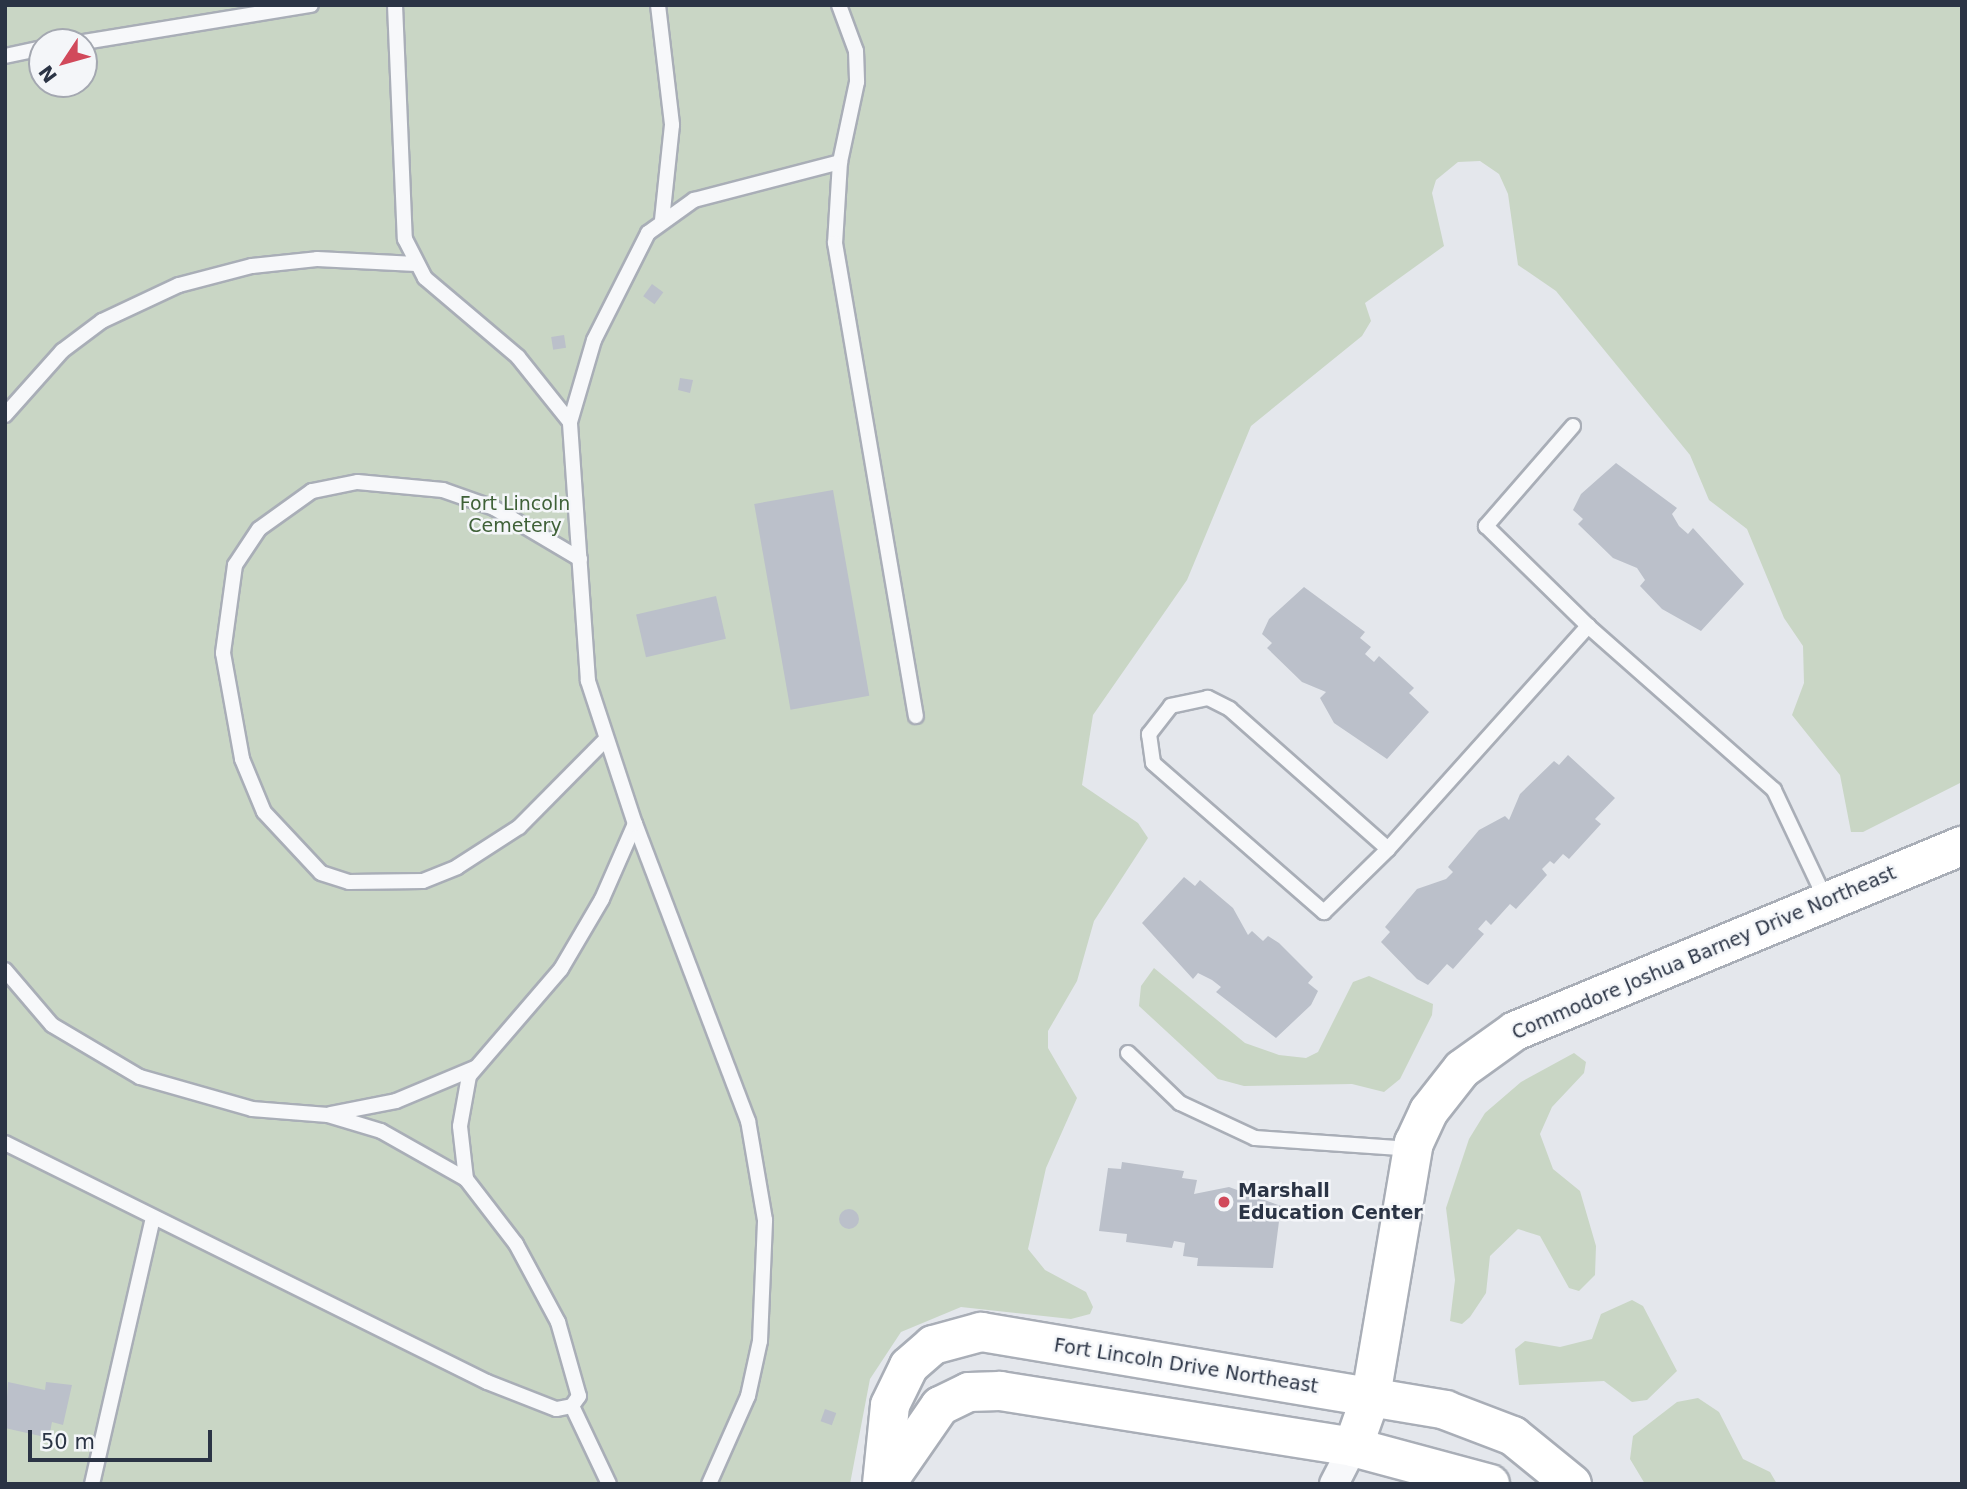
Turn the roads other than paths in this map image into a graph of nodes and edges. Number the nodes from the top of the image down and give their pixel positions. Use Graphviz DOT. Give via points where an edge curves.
graph roads {
  1 [pos="311,5"];
  2 [pos="395,5"];
  3 [pos="658,5"];
  4 [pos="839,5"];
  5 [pos="98,40"];
  6 [pos="28,51"];
  7 [pos="5,56"];
  8 [pos="840,162"];
  9 [pos="662,220"];
  10 [pos="416,264"];
  11 [pos="5,415"];
  12 [pos="570,422"];
  13 [pos="1573,426"];
  14 [pos="580,559"];
  15 [pos="1588,626"];
  16 [pos="916,716"];
  17 [pos="605,740"];
  18 [pos="635,824"];
  19 [pos="1962,846"];
  20 [pos="1388,849"];
  21 [pos="1826,902"];
  22 [pos="5,970"];
  23 [pos="1128,1053"];
  24 [pos="475,1068"];
  25 [pos="328,1115"];
  26 [pos="5,1143"];
  27 [pos="1412,1150"];
  28 [pos="466,1178"];
  29 [pos="153,1218"];
  30 [pos="1371,1396"];
  31 [pos="572,1406"];
  32 [pos="1353,1447"];
  33 [pos="92,1484"];
  34 [pos="609,1484"];
  35 [pos="709,1484"];
  36 [pos="884,1484"];
  37 [pos="1334,1484"];
  38 [pos="1490,1484"];
  39 [pos="1572,1484"];
  1 -- 5 [label="lane"];
  2 -- 10 [label="lane" via="405,239"];
  3 -- 9 [label="lane" via="672,125"];
  4 -- 8 [label="lane" via="856,51 857,82"];
  6 -- 7 [label="lane"];
  8 -- 9 [label="lane" via="694,200"];
  8 -- 16 [label="lane" via="835,243"];
  9 -- 12 [label="lane" via="638,246 594,340"];
  10 -- 11 [label="lane" via="317,259 252,266 179,285 102,321 62,351"];
  10 -- 12 [label="lane" via="518,357"];
  12 -- 14 [label="lane"];
  13 -- 15 [label="lane" via="1486,526"];
  14 -- 17 [label="lane" via="588,681"];
  14 -- 17 [label="lane" via="494,508 443,490 357,482 312,491 259,529 235,565 223,653 242,758 264,812 321,873 349,882 423,881 457,867 519,827"];
  15 -- 20 [label="lane"];
  15 -- 21 [label="lane" via="1774,790"];
  17 -- 18 [label="lane"];
  18 -- 24 [label="lane" via="602,899 561,969"];
  18 -- 35 [label="lane" via="748,1121 765,1220 760,1341 748,1396"];
  19 -- 21 [label="street, Commodore Joshua Barney Drive Northeast"];
  20 -- 20 [label="lane" via="1324,912 1153,763 1149,734 1171,706 1208,698 1230,709"];
  21 -- 27 [label="street, Commodore Joshua Barney Drive Northeast" via="1502,1038 1444,1089"];
  22 -- 25 [label="lane" via="52,1025 140,1077 252,1109"];
  23 -- 27 [label="lane" via="1180,1103 1255,1138"];
  24 -- 25 [label="lane" via="396,1101"];
  24 -- 28 [label="lane" via="460,1126"];
  25 -- 28 [label="lane" via="381,1131"];
  26 -- 29 [label="lane"];
  27 -- 30 [label="street, Commodore Joshua Barney Drive Northeast"];
  28 -- 31 [label="lane" via="516,1244 558,1322 578,1377"];
  29 -- 31 [label="lane" via="488,1382 556,1409"];
  29 -- 33 [label="lane"];
  30 -- 32 [label="street, Commodore Joshua Barney Drive Northeast"];
  30 -- 36 [label="street, Fort Lincoln Drive Northeast" via="981,1332 959,1335 933,1345 909,1366 890,1405"];
  30 -- 39 [label="street, Fort Lincoln Drive Northeast" via="1445,1410 1513,1436"];
  31 -- 34 [label="lane"];
  32 -- 36 [label="street, Fort Lincoln Drive Northeast" via="1000,1391 969,1392 940,1406 920,1426"];
  32 -- 37 [label="street"];
  32 -- 38 [label="street, Fort Lincoln Drive Northeast"];
}
